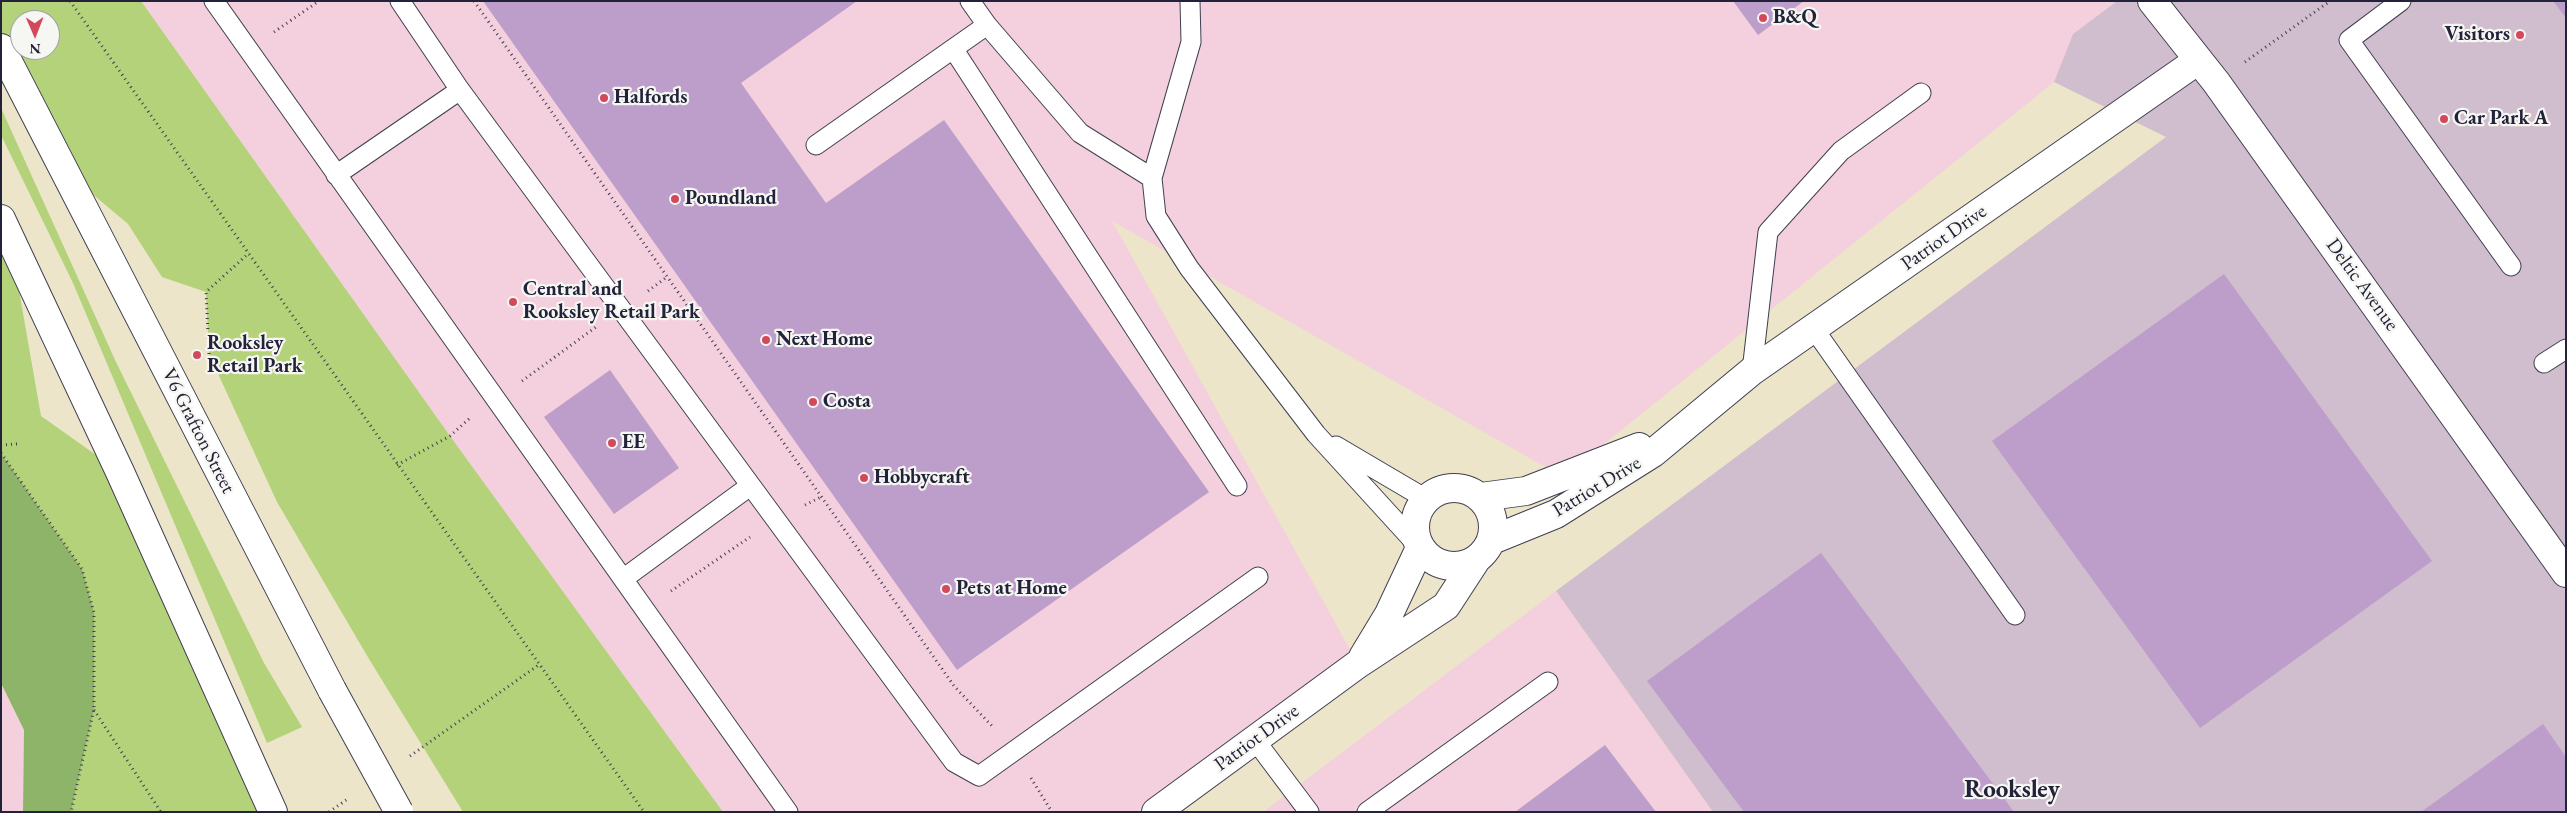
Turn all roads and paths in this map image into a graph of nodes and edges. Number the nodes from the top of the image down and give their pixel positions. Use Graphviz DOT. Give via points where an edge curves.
graph roads {
  1 [pos="70,1"];
  2 [pos="214,1"];
  3 [pos="319,1"];
  4 [pos="400,1"];
  5 [pos="474,1"];
  6 [pos="970,1"];
  7 [pos="1190,1"];
  8 [pos="2152,1"];
  9 [pos="2330,1"];
  10 [pos="2401,1"];
  11 [pos="987,25"];
  12 [pos="1,48"];
  13 [pos="248,49"];
  14 [pos="954,50"];
  15 [pos="2197,61"];
  16 [pos="2216,82"];
  17 [pos="460,90"];
  18 [pos="1920,92"];
  19 [pos="816,145"];
  20 [pos="336,175"];
  21 [pos="1152,178"];
  22 [pos="1,219"];
  23 [pos="249,253"];
  24 [pos="2511,266"];
  25 [pos="667,277"];
  26 [pos="646,292"];
  27 [pos="604,321"];
  28 [pos="1814,328"];
  29 [pos="2566,349"];
  30 [pos="210,354"];
  31 [pos="2544,363"];
  32 [pos="1752,371"];
  33 [pos="515,386"];
  34 [pos="477,413"];
  35 [pos="1694,419"];
  36 [pos="1316,434"];
  37 [pos="17,444"];
  38 [pos="1,445"];
  39 [pos="1,453"];
  40 [pos="397,465"];
  41 [pos="750,486"];
  42 [pos="1237,486"];
  43 [pos="821,496"];
  44 [pos="1481,497"];
  45 [pos="1426,499"];
  46 [pos="797,508"];
  47 [pos="749,537"];
  48 [pos="1420,548"];
  49 [pos="1484,550"];
  50 [pos="2566,572"];
  51 [pos="1258,577"];
  52 [pos="623,578"];
  53 [pos="645,609"];
  54 [pos="2015,615"];
  55 [pos="540,664"];
  56 [pos="1358,664"];
  57 [pos="1548,682"];
  58 [pos="94,709"];
  59 [pos="995,729"];
  60 [pos="1255,740"];
  61 [pos="408,757"];
  62 [pos="1027,771"];
  63 [pos="353,795"];
  64 [pos="72,812"];
  65 [pos="161,812"];
  66 [pos="273,812"];
  67 [pos="329,812"];
  68 [pos="399,812"];
  69 [pos="644,812"];
  70 [pos="788,812"];
  71 [pos="1052,812"];
  72 [pos="1156,812"];
  73 [pos="1310,812"];
  74 [pos="1367,812"];
  1 -- 23 [label="path"];
  2 -- 13 [label="lane"];
  3 -- 13 [label="path"];
  4 -- 17 [label="lane"];
  5 -- 25 [label="path"];
  6 -- 11 [label="lane"];
  7 -- 21 [label="lane" via="1192,42"];
  8 -- 15 [label="street, Deltic Avenue"];
  9 -- 16 [label="path"];
  10 -- 24 [label="lane" via="2349,40"];
  11 -- 14 [label="lane"];
  11 -- 21 [label="lane" via="1080,133"];
  12 -- 68 [label="street, V6 Grafton Street, bridge" via="332,690"];
  13 -- 20 [label="lane"];
  14 -- 19 [label="lane"];
  14 -- 42 [label="lane"];
  15 -- 16 [label="street, Deltic Avenue"];
  15 -- 28 [label="street, Patriot Drive"];
  16 -- 50 [label="street, Deltic Avenue"];
  17 -- 20 [label="lane"];
  17 -- 41 [label="lane"];
  18 -- 32 [label="lane" via="1841,151 1768,232"];
  20 -- 52 [label="lane"];
  21 -- 36 [label="lane" via="1156,216 1189,268"];
  22 -- 66 [label="street" via="120,472"];
  23 -- 30 [label="path" via="206,292"];
  23 -- 40 [label="path"];
  25 -- 26 [label="path"];
  25 -- 43 [label="path"];
  27 -- 33 [label="path"];
  28 -- 32 [label="street, Patriot Drive"];
  28 -- 54 [label="lane"];
  29 -- 31 [label="lane"];
  32 -- 35 [label="street, Patriot Drive"];
  34 -- 40 [label="path" via="450,436"];
  35 -- 44 [label="street, Patriot Drive" via="1625,453 1540,486"];
  35 -- 49 [label="street, Patriot Drive" via="1654,453 1556,514"];
  36 -- 45 [label="lane"];
  36 -- 48 [label="lane"];
  37 -- 38 [label="path"];
  39 -- 58 [label="path" via="82,569 94,614"];
  40 -- 55 [label="path"];
  41 -- 51 [label="lane" via="954,762 979,776"];
  41 -- 52 [label="lane"];
  43 -- 46 [label="path"];
  43 -- 59 [label="path" via="954,686"];
  44 -- 45 [label="street" via="1463,488 1450,487"];
  44 -- 49 [label="street" via="1494,522"];
  45 -- 48 [label="street" via="1414,524"];
  47 -- 53 [label="path"];
  48 -- 49 [label="street" via="1429,558 1457,566"];
  48 -- 56 [label="street, Patriot Drive" via="1389,614"];
  49 -- 56 [label="street, Patriot Drive" via="1446,606"];
  52 -- 53 [label="lane"];
  53 -- 70 [label="lane"];
  55 -- 61 [label="path"];
  55 -- 69 [label="path"];
  56 -- 60 [label="street, Patriot Drive"];
  57 -- 74 [label="lane"];
  58 -- 64 [label="path"];
  58 -- 65 [label="path"];
  60 -- 72 [label="street, Patriot Drive"];
  60 -- 73 [label="lane"];
  62 -- 71 [label="path"];
  63 -- 67 [label="path"];
}
